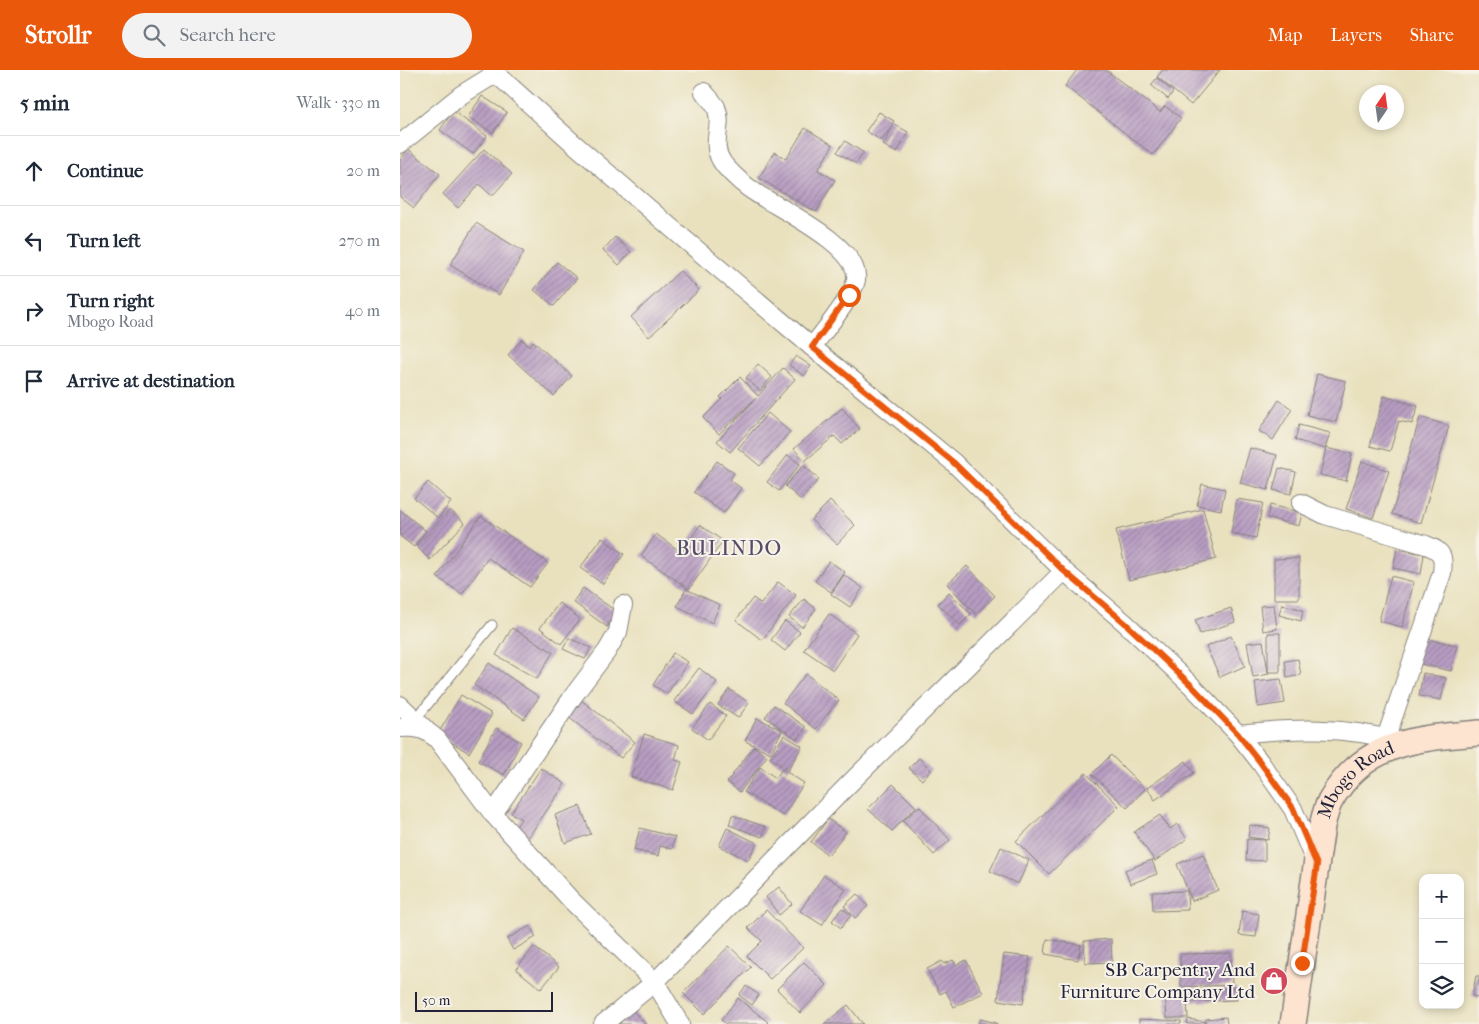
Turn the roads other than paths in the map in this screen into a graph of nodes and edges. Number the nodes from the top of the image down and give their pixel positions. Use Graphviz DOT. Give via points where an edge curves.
graph roads {
  1 [pos="493,72"];
  2 [pos="704,92"];
  3 [pos="400,144"];
  4 [pos="812,347"];
  5 [pos="1302,503"];
  6 [pos="1064,571"];
  7 [pos="623,605"];
  8 [pos="492,625"];
  9 [pos="400,705"];
  10 [pos="414,726"];
  11 [pos="1479,733"];
  12 [pos="1238,734"];
  13 [pos="1394,740"];
  14 [pos="493,814"];
  15 [pos="1317,865"];
  16 [pos="655,982"];
  17 [pos="603,1024"];
  18 [pos="680,1024"];
  19 [pos="1293,1024"];
  1 -- 3 [label="street"];
  1 -- 4 [label="street"];
  2 -- 4 [label="street" via="716,108 716,150 726,167 755,192 831,240 854,266 856,280 849,295"];
  4 -- 6 [label="street" via="953,462"];
  5 -- 13 [label="street" via="1325,515 1426,545 1442,554 1442,574"];
  6 -- 12 [label="street" via="1124,622"];
  6 -- 16 [label="street"];
  7 -- 14 [label="street" via="618,632 607,651"];
  8 -- 10 [label="lane"];
  9 -- 10 [label="street"];
  10 -- 14 [label="street" via="437,739"];
  11 -- 13 [label="main road, Mbogo Road"];
  12 -- 13 [label="street" via="1294,729 1347,730"];
  12 -- 15 [label="street" via="1293,808"];
  13 -- 15 [label="main road, Mbogo Road" via="1345,780 1330,802 1322,826"];
  14 -- 16 [label="street" via="572,900"];
  15 -- 19 [label="main road, Mbogo Road"];
  16 -- 17 [label="street"];
  16 -- 18 [label="street"];
}
